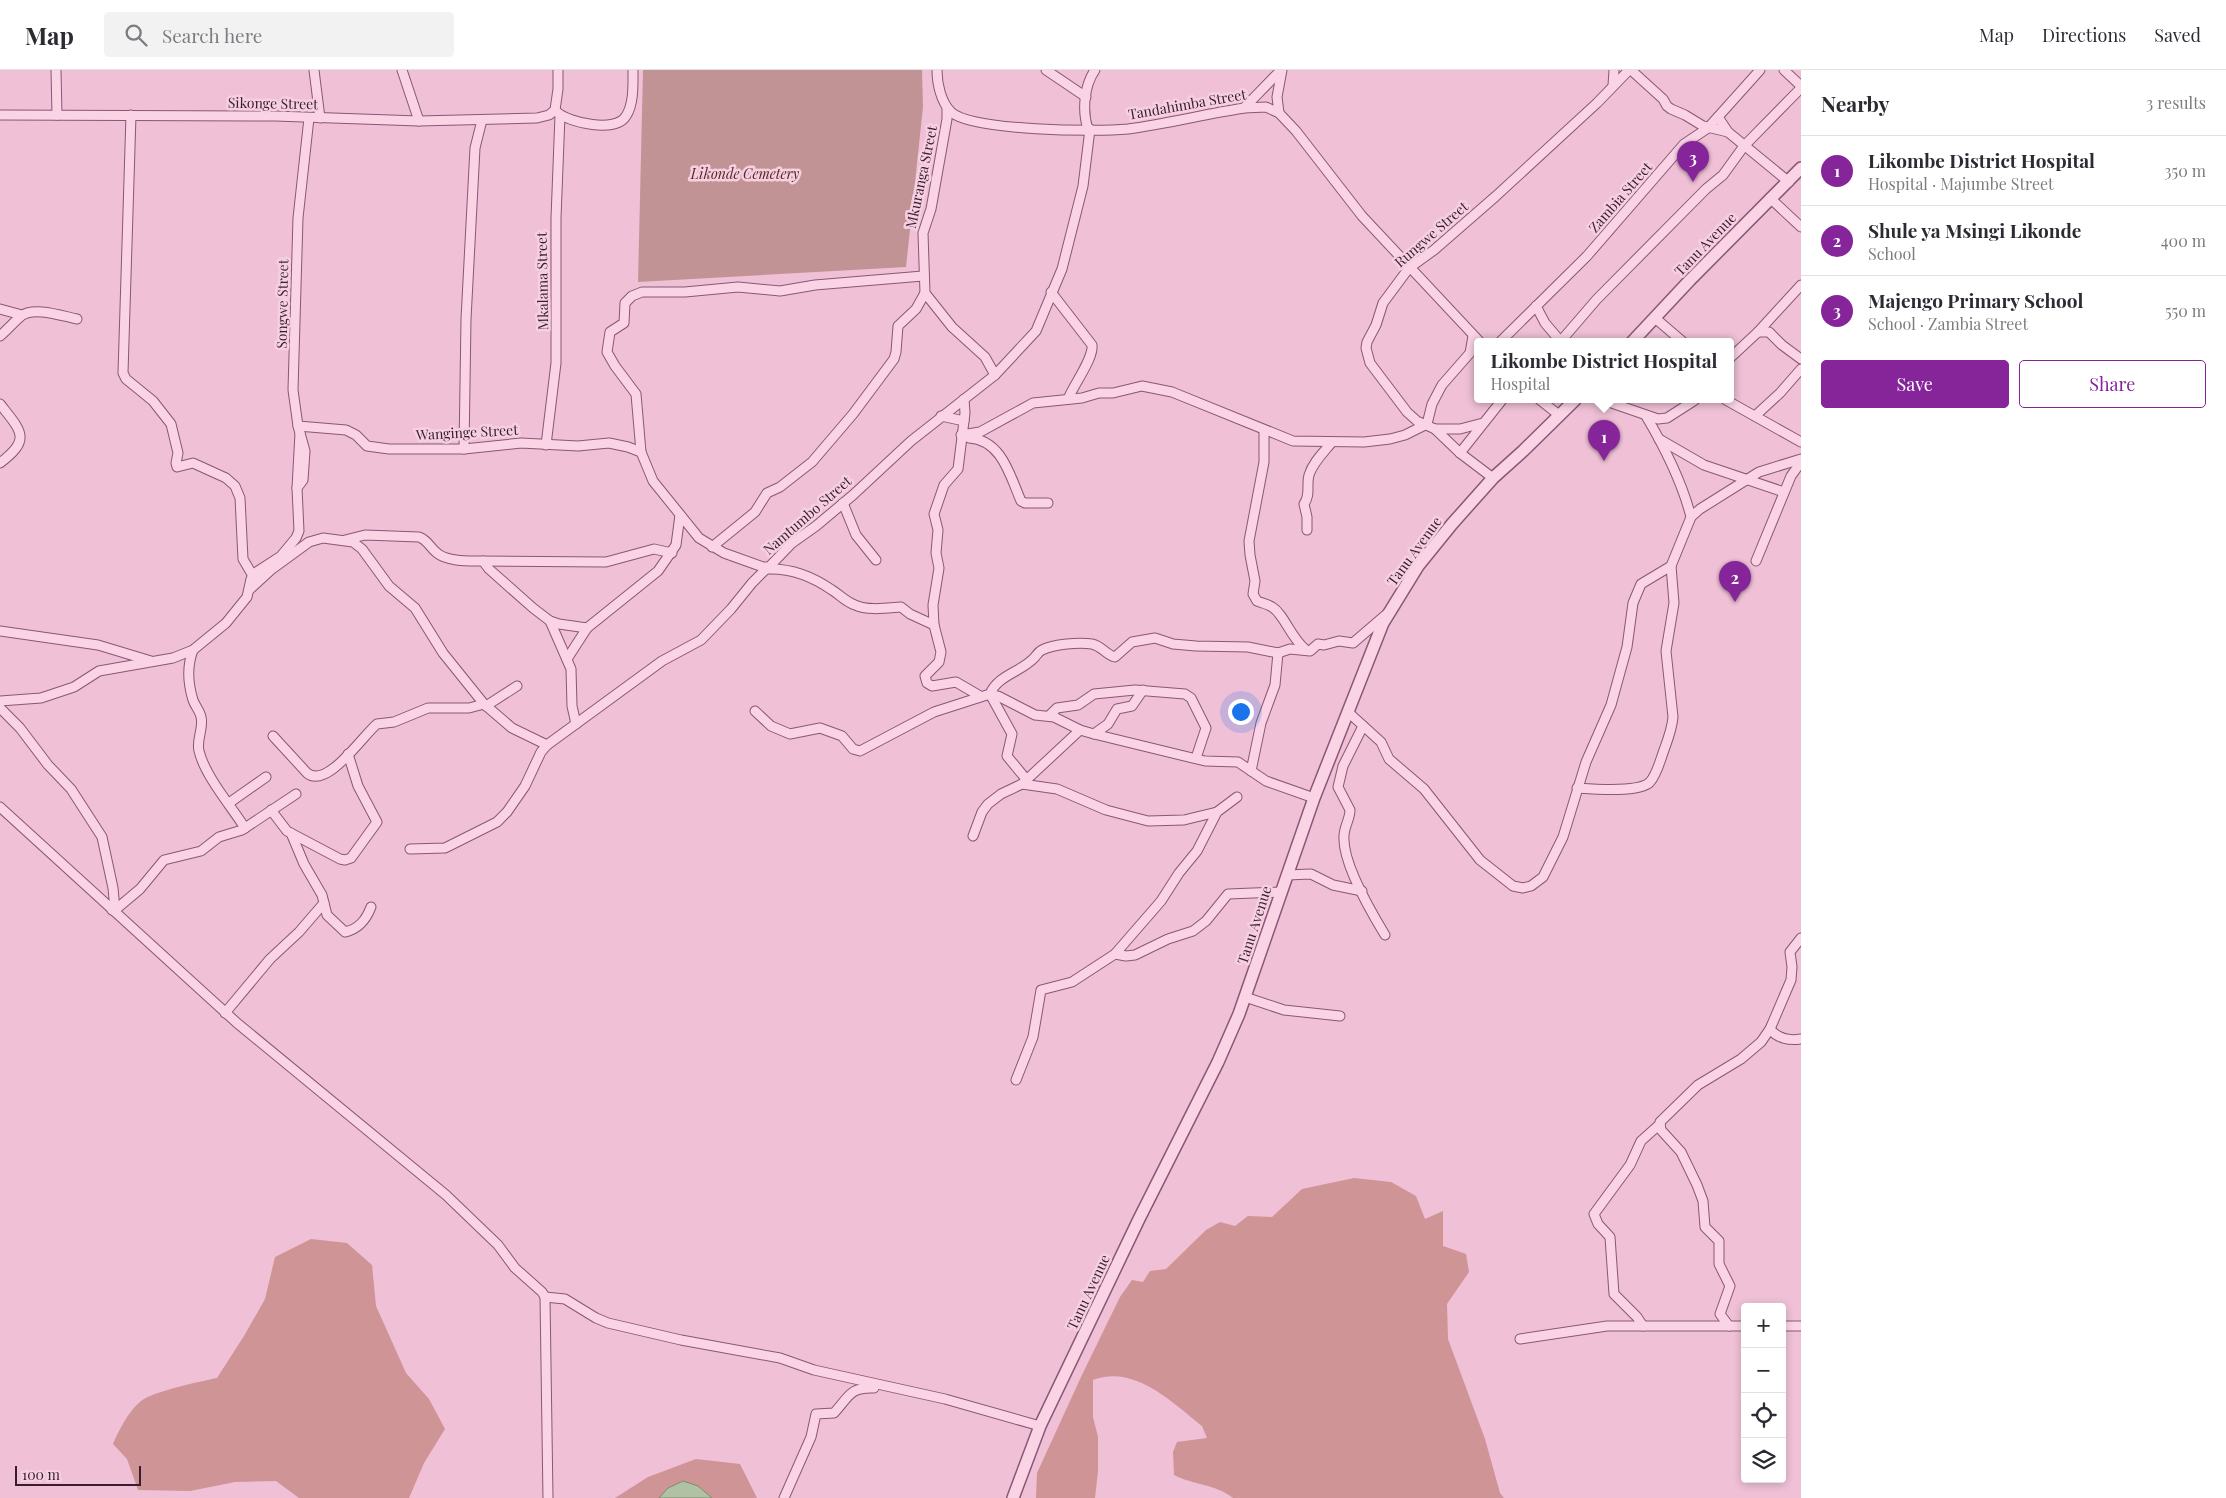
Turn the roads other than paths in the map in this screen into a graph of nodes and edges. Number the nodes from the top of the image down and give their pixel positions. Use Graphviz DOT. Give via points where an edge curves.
graph roads {
  1 [pos="56,70"];
  2 [pos="314,70"];
  3 [pos="402,70"];
  4 [pos="558,70"];
  5 [pos="633,70"];
  6 [pos="937,70"];
  7 [pos="1046,70"];
  8 [pos="1095,70"];
  9 [pos="1282,70"];
  10 [pos="1614,70"];
  11 [pos="1630,70"];
  12 [pos="1760,70"];
  13 [pos="1784,70"];
  14 [pos="1613,86"];
  15 [pos="1801,87"];
  16 [pos="1086,96"];
  17 [pos="948,108"];
  18 [pos="1244,108"];
  19 [pos="558,113"];
  20 [pos="1279,113"];
  21 [pos="0,115"];
  22 [pos="57,115"];
  23 [pos="131,115"];
  24 [pos="1718,117"];
  25 [pos="309,118"];
  26 [pos="320,118"];
  27 [pos="482,120"];
  28 [pos="418,121"];
  29 [pos="1708,128"];
  30 [pos="1089,129"];
  31 [pos="1728,132"];
  32 [pos="1744,146"];
  33 [pos="1801,168"];
  34 [pos="1789,182"];
  35 [pos="1770,198"];
  36 [pos="1801,227"];
  37 [pos="1409,268"];
  38 [pos="923,276"];
  39 [pos="1801,285"];
  40 [pos="1051,292"];
  41 [pos="925,293"];
  42 [pos="1536,306"];
  43 [pos="0,309"];
  44 [pos="22,315"];
  45 [pos="1655,318"];
  46 [pos="77,319"];
  47 [pos="1769,320"];
  48 [pos="1758,332"];
  49 [pos="1769,332"];
  50 [pos="0,336"];
  51 [pos="1476,338"];
  52 [pos="1504,338"];
  53 [pos="1557,338"];
  54 [pos="1563,338"];
  55 [pos="1636,338"];
  56 [pos="1678,338"];
  57 [pos="1474,352"];
  58 [pos="1734,354"];
  59 [pos="1801,359"];
  60 [pos="1801,369"];
  61 [pos="995,374"];
  62 [pos="964,399"];
  63 [pos="1068,399"];
  64 [pos="1500,403"];
  65 [pos="1544,403"];
  66 [pos="1572,403"];
  67 [pos="1611,403"];
  68 [pos="1690,403"];
  69 [pos="1731,403"];
  70 [pos="0,404"];
  71 [pos="1559,415"];
  72 [pos="941,416"];
  73 [pos="1646,416"];
  74 [pos="1755,416"];
  75 [pos="964,421"];
  76 [pos="1483,424"];
  77 [pos="1431,426"];
  78 [pos="299,430"];
  79 [pos="1264,430"];
  80 [pos="961,437"];
  81 [pos="1660,439"];
  82 [pos="1332,442"];
  83 [pos="1801,442"];
  84 [pos="546,446"];
  85 [pos="464,449"];
  86 [pos="641,452"];
  87 [pos="1460,453"];
  88 [pos="1801,460"];
  89 [pos="0,463"];
  90 [pos="1493,478"];
  91 [pos="1747,478"];
  92 [pos="1784,492"];
  93 [pos="843,503"];
  94 [pos="1048,503"];
  95 [pos="680,514"];
  96 [pos="1691,517"];
  97 [pos="1307,530"];
  98 [pos="344,540"];
  99 [pos="712,547"];
  100 [pos="672,553"];
  101 [pos="876,560"];
  102 [pos="483,561"];
  103 [pos="1756,561"];
  104 [pos="1671,566"];
  105 [pos="767,568"];
  106 [pos="253,576"];
  107 [pos="249,590"];
  108 [pos="1390,612"];
  109 [pos="550,621"];
  110 [pos="934,625"];
  111 [pos="588,628"];
  112 [pos="0,631"];
  113 [pos="1305,649"];
  114 [pos="193,650"];
  115 [pos="1278,653"];
  116 [pos="567,658"];
  117 [pos="154,662"];
  118 [pos="517,686"];
  119 [pos="1143,690"];
  120 [pos="990,694"];
  121 [pos="980,696"];
  122 [pos="0,701"];
  123 [pos="485,705"];
  124 [pos="0,708"];
  125 [pos="755,711"];
  126 [pos="1348,712"];
  127 [pos="1048,716"];
  128 [pos="576,724"];
  129 [pos="1363,726"];
  130 [pos="1080,730"];
  131 [pos="1094,734"];
  132 [pos="273,736"];
  133 [pos="547,744"];
  134 [pos="348,754"];
  135 [pos="1196,758"];
  136 [pos="1251,771"];
  137 [pos="266,777"];
  138 [pos="1024,781"];
  139 [pos="1577,788"];
  140 [pos="296,794"];
  141 [pos="1237,797"];
  142 [pos="1314,798"];
  143 [pos="229,803"];
  144 [pos="0,807"];
  145 [pos="271,810"];
  146 [pos="1217,812"];
  147 [pos="246,828"];
  148 [pos="291,833"];
  149 [pos="972,836"];
  150 [pos="410,848"];
  151 [pos="1287,875"];
  152 [pos="1281,892"];
  153 [pos="1362,892"];
  154 [pos="324,904"];
  155 [pos="371,907"];
  156 [pos="113,910"];
  157 [pos="1386,935"];
  158 [pos="1801,938"];
  159 [pos="1116,954"];
  160 [pos="1245,997"];
  161 [pos="226,1013"];
  162 [pos="1340,1016"];
  163 [pos="1770,1028"];
  164 [pos="1801,1039"];
  165 [pos="1016,1080"];
  166 [pos="1660,1124"];
  167 [pos="545,1297"];
  168 [pos="1643,1326"];
  169 [pos="1729,1326"];
  170 [pos="1741,1326"];
  171 [pos="1786,1326"];
  172 [pos="1801,1326"];
  173 [pos="1520,1339"];
  174 [pos="887,1386"];
  175 [pos="1040,1426"];
  176 [pos="548,1498"];
  177 [pos="784,1498"];
  178 [pos="1013,1498"];
  1 -- 22 [label="street"];
  2 -- 26 [label="street"];
  3 -- 28 [label="street"];
  4 -- 19 [label="street, Mkalama Street"];
  5 -- 19 [label="street" via="630,106 622,120 609,124 583,123"];
  6 -- 17 [label="street" via="940,92"];
  7 -- 16 [label="street"];
  8 -- 16 [label="street, Namtumbo Street"];
  9 -- 18 [label="street"];
  9 -- 20 [label="street"];
  10 -- 14 [label="street"];
  11 -- 14 [label="street, Rungwe Street"];
  11 -- 29 [label="street" via="1667,106"];
  12 -- 24 [label="street, Zambia Street"];
  13 -- 15 [label="street"];
  14 -- 37 [label="street, Rungwe Street" via="1496,196"];
  15 -- 32 [label="street"];
  16 -- 30 [label="street, Namtumbo Street" via="1084,113"];
  17 -- 30 [label="street, Tandahimba Street" via="957,116 974,122"];
  17 -- 38 [label="street, Mkuranga Street" via="931,209 923,233"];
  18 -- 20 [label="street, Tandahimba Street" via="1266,107"];
  18 -- 30 [label="street, Tandahimba Street" via="1128,129"];
  19 -- 27 [label="street, Sikonge Street"];
  19 -- 84 [label="street, Mkalama Street" via="556,363"];
  20 -- 37 [label="street" via="1362,216"];
  21 -- 22 [label="street, Sikonge Street"];
  22 -- 23 [label="street, Sikonge Street"];
  23 -- 25 [label="street, Sikonge Street"];
  23 -- 106 [label="street" via="123,373 171,424 178,453 177,467 193,463 226,478 235,486 240,498 243,559"];
  24 -- 29 [label="street, Zambia Street"];
  24 -- 31 [label="street"];
  25 -- 26 [label="street, Sikonge Street"];
  25 -- 78 [label="street, Songwe Street" via="298,218 293,390"];
  26 -- 28 [label="street, Sikonge Street"];
  27 -- 28 [label="street, Sikonge Street"];
  27 -- 85 [label="street" via="476,148 466,318"];
  29 -- 31 [label="street"];
  29 -- 42 [label="street, Zambia Street" via="1684,144 1587,256"];
  30 -- 40 [label="street, Namtumbo Street" via="1078,211 1062,269"];
  31 -- 32 [label="street"];
  32 -- 34 [label="street"];
  32 -- 54 [label="street" via="1723,175 1597,299"];
  33 -- 34 [label="street, Tanu Avenue"];
  34 -- 35 [label="street, Tanu Avenue"];
  35 -- 36 [label="street"];
  35 -- 45 [label="street, Tanu Avenue"];
  37 -- 51 [label="street"];
  37 -- 77 [label="street, Rungwe Street" via="1383,303 1366,348 1370,363 1397,401 1411,416"];
  38 -- 41 [label="street, Mkuranga Street"];
  38 -- 86 [label="street, Namtumbo Street" via="780,291 738,287 642,292 632,296 626,303 624,323 609,334 607,352 636,394"];
  39 -- 47 [label="street"];
  40 -- 61 [label="street, Namtumbo Street" via="1036,332"];
  40 -- 63 [label="street" via="1092,345 1092,356"];
  41 -- 61 [label="street" via="952,327 985,357"];
  41 -- 99 [label="street" via="916,309 898,326 896,352 891,363 853,414 812,462 780,487 766,493 755,512"];
  42 -- 52 [label="street, Zambia Street"];
  42 -- 53 [label="street"];
  43 -- 44 [label="street"];
  44 -- 46 [label="street" via="43,312"];
  44 -- 50 [label="street"];
  45 -- 55 [label="street, Tanu Avenue"];
  45 -- 56 [label="street"];
  47 -- 48 [label="street"];
  47 -- 49 [label="street"];
  48 -- 49 [label="street"];
  48 -- 58 [label="street"];
  49 -- 59 [label="street"];
  57 -- 77 [label="street" via="1442,385 1432,404"];
  60 -- 74 [label="street"];
  61 -- 62 [label="street, Namtumbo Street"];
  62 -- 72 [label="street, Namtumbo Street"];
  62 -- 75 [label="street"];
  63 -- 79 [label="street" via="1137,387 1153,388 1172,392"];
  63 -- 80 [label="street" via="1033,403 980,432"];
  64 -- 76 [label="street"];
  65 -- 71 [label="street"];
  66 -- 71 [label="street, Tanu Avenue"];
  67 -- 73 [label="street"];
  68 -- 73 [label="street" via="1667,418"];
  69 -- 74 [label="street"];
  70 -- 89 [label="street" via="21,436 18,449"];
  71 -- 90 [label="street, Tanu Avenue"];
  72 -- 75 [label="street"];
  72 -- 93 [label="street, Namtumbo Street"];
  73 -- 81 [label="street"];
  74 -- 83 [label="street"];
  75 -- 80 [label="street"];
  76 -- 77 [label="street" via="1460,429"];
  76 -- 87 [label="street"];
  77 -- 82 [label="street" via="1390,439"];
  77 -- 87 [label="street, Rungwe Street"];
  78 -- 85 [label="street, Wanginge Street" via="346,430 372,447"];
  78 -- 106 [label="street, Songwe Street" via="305,458 303,480 297,488 300,522 296,538 281,556"];
  79 -- 82 [label="street" via="1293,441"];
  79 -- 113 [label="street" via="1264,462 1249,541 1255,580 1253,594 1256,601 1278,612 1289,632"];
  80 -- 94 [label="street" via="978,439 994,449 1009,470 1021,501 1025,504"];
  80 -- 110 [label="street" via="958,469 944,484 934,514 939,534"];
  81 -- 91 [label="street" via="1704,465"];
  81 -- 96 [label="street"];
  82 -- 97 [label="street" via="1309,474 1309,497 1304,504"];
  84 -- 85 [label="street, Wanginge Street" via="521,444"];
  84 -- 86 [label="street, Wanginge Street" via="609,444"];
  86 -- 95 [label="street, Namtumbo Street" via="653,481"];
  87 -- 90 [label="street, Rungwe Street"];
  88 -- 91 [label="street" via="1766,468"];
  88 -- 92 [label="street"];
  90 -- 108 [label="street, Tanu Avenue" via="1424,558"];
  91 -- 92 [label="street"];
  91 -- 96 [label="street"];
  92 -- 103 [label="street"];
  93 -- 101 [label="street" via="856,535"];
  93 -- 105 [label="street, Namtumbo Street" via="792,543"];
  95 -- 99 [label="street, Namtumbo Street" via="699,538"];
  95 -- 100 [label="street" via="679,533"];
  96 -- 104 [label="street"];
  98 -- 102 [label="street" via="365,535 419,537 441,555"];
  98 -- 107 [label="street" via="323,538 309,542"];
  98 -- 123 [label="street" via="362,549 389,586 415,608 443,652"];
  99 -- 105 [label="street, Namtumbo Street"];
  100 -- 102 [label="street" via="654,549 606,562"];
  100 -- 111 [label="street" via="658,571"];
  102 -- 109 [label="street"];
  104 -- 139 [label="street" via="1641,584 1636,591 1627,647 1611,704"];
  104 -- 139 [label="street" via="1674,603 1666,651 1673,717 1658,767 1652,780 1644,786 1602,790"];
  105 -- 110 [label="street" via="800,572 853,605 901,607"];
  105 -- 128 [label="street" via="701,640 662,661"];
  106 -- 107 [label="street"];
  107 -- 114 [label="street" via="243,604 226,623"];
  108 -- 113 [label="street" via="1353,643 1339,641 1318,644 1311,651"];
  108 -- 126 [label="street, Tanu Avenue"];
  109 -- 111 [label="street"];
  109 -- 116 [label="street"];
  110 -- 121 [label="street" via="941,652 938,662 925,676 927,683 932,686 956,682"];
  111 -- 116 [label="street"];
  112 -- 117 [label="street" via="98,646"];
  113 -- 115 [label="street" via="1286,649"];
  114 -- 117 [label="street"];
  114 -- 143 [label="street" via="189,679 193,701 202,718 199,754"];
  115 -- 120 [label="street" via="1248,647 1172,644 1155,638 1132,642 1113,657 1091,644 1053,647 1040,651 1035,658 996,684"];
  115 -- 136 [label="street" via="1275,685 1261,723"];
  116 -- 128 [label="street"];
  117 -- 122 [label="street" via="99,671 65,691 41,698"];
  118 -- 123 [label="street"];
  119 -- 127 [label="street" via="1094,694 1078,705 1057,708"];
  119 -- 131 [label="street" via="1132,706 1117,710 1108,724"];
  119 -- 135 [label="street" via="1181,693 1191,698 1206,728"];
  120 -- 121 [label="street"];
  120 -- 127 [label="street" via="1035,715"];
  120 -- 138 [label="street" via="1012,734 1007,756"];
  121 -- 125 [label="street" via="934,712 860,751 842,736 820,728 794,734 782,731"];
  123 -- 133 [label="street" via="512,728"];
  123 -- 134 [label="street" via="428,708 394,722 381,722"];
  124 -- 156 [label="street" via="71,789 102,837 106,845"];
  126 -- 129 [label="street"];
  126 -- 142 [label="street, Tanu Avenue"];
  127 -- 130 [label="street"];
  128 -- 133 [label="street"];
  129 -- 139 [label="street" via="1381,742 1388,759 1424,789 1480,860 1518,888 1537,882 1550,867 1563,837"];
  129 -- 153 [label="street" via="1343,766 1338,787 1350,810 1344,836 1345,851"];
  130 -- 131 [label="street"];
  130 -- 138 [label="street"];
  131 -- 135 [label="street"];
  132 -- 134 [label="street" via="310,776 325,774"];
  133 -- 150 [label="street" via="525,786 508,812 497,822 445,848"];
  134 -- 148 [label="street" via="358,786 377,824 351,858 344,860"];
  135 -- 136 [label="street" via="1238,762"];
  136 -- 142 [label="street" via="1266,781"];
  137 -- 143 [label="street"];
  138 -- 146 [label="street" via="1057,789 1106,810 1148,821 1184,820"];
  138 -- 149 [label="street" via="988,804"];
  140 -- 145 [label="street"];
  141 -- 146 [label="street"];
  142 -- 151 [label="street, Tanu Avenue"];
  143 -- 147 [label="street"];
  144 -- 156 [label="street"];
  145 -- 147 [label="street"];
  145 -- 148 [label="street"];
  146 -- 159 [label="street" via="1197,850 1161,901"];
  147 -- 156 [label="street" via="222,835 201,851 164,860 140,889"];
  148 -- 154 [label="street"];
  151 -- 152 [label="street, Tanu Avenue"];
  151 -- 153 [label="street" via="1311,874 1333,885"];
  152 -- 159 [label="street" via="1228,894 1206,921 1193,930 1135,955"];
  152 -- 160 [label="street, Tanu Avenue"];
  153 -- 157 [label="street"];
  154 -- 155 [label="street" via="327,915 345,932 362,924"];
  154 -- 161 [label="street" via="272,956"];
  156 -- 161 [label="street"];
  158 -- 163 [label="street" via="1790,952 1791,980"];
  159 -- 165 [label="street" via="1072,982 1041,990 1032,1037"];
  160 -- 162 [label="street" via="1284,1010"];
  160 -- 175 [label="street, Tanu Avenue" via="1218,1062"];
  161 -- 167 [label="street" via="446,1195"];
  163 -- 164 [label="street" via="1786,1039"];
  163 -- 166 [label="street" via="1751,1052 1698,1085 1662,1118"];
  166 -- 168 [label="street" via="1641,1141 1630,1165 1594,1214 1610,1237 1613,1292"];
  166 -- 169 [label="street" via="1661,1130 1681,1152 1698,1184 1705,1227 1718,1241 1720,1264 1730,1286 1720,1314"];
  167 -- 174 [label="street" via="565,1299 608,1323 780,1358 814,1370"];
  167 -- 176 [label="street"];
  168 -- 169 [label="street"];
  168 -- 173 [label="street" via="1608,1326"];
  169 -- 170 [label="street"];
  171 -- 172 [label="street"];
  174 -- 175 [label="street"];
  174 -- 177 [label="street" via="857,1389 834,1413 816,1414 811,1437"];
  175 -- 178 [label="street, Tanu Avenue"];
}
